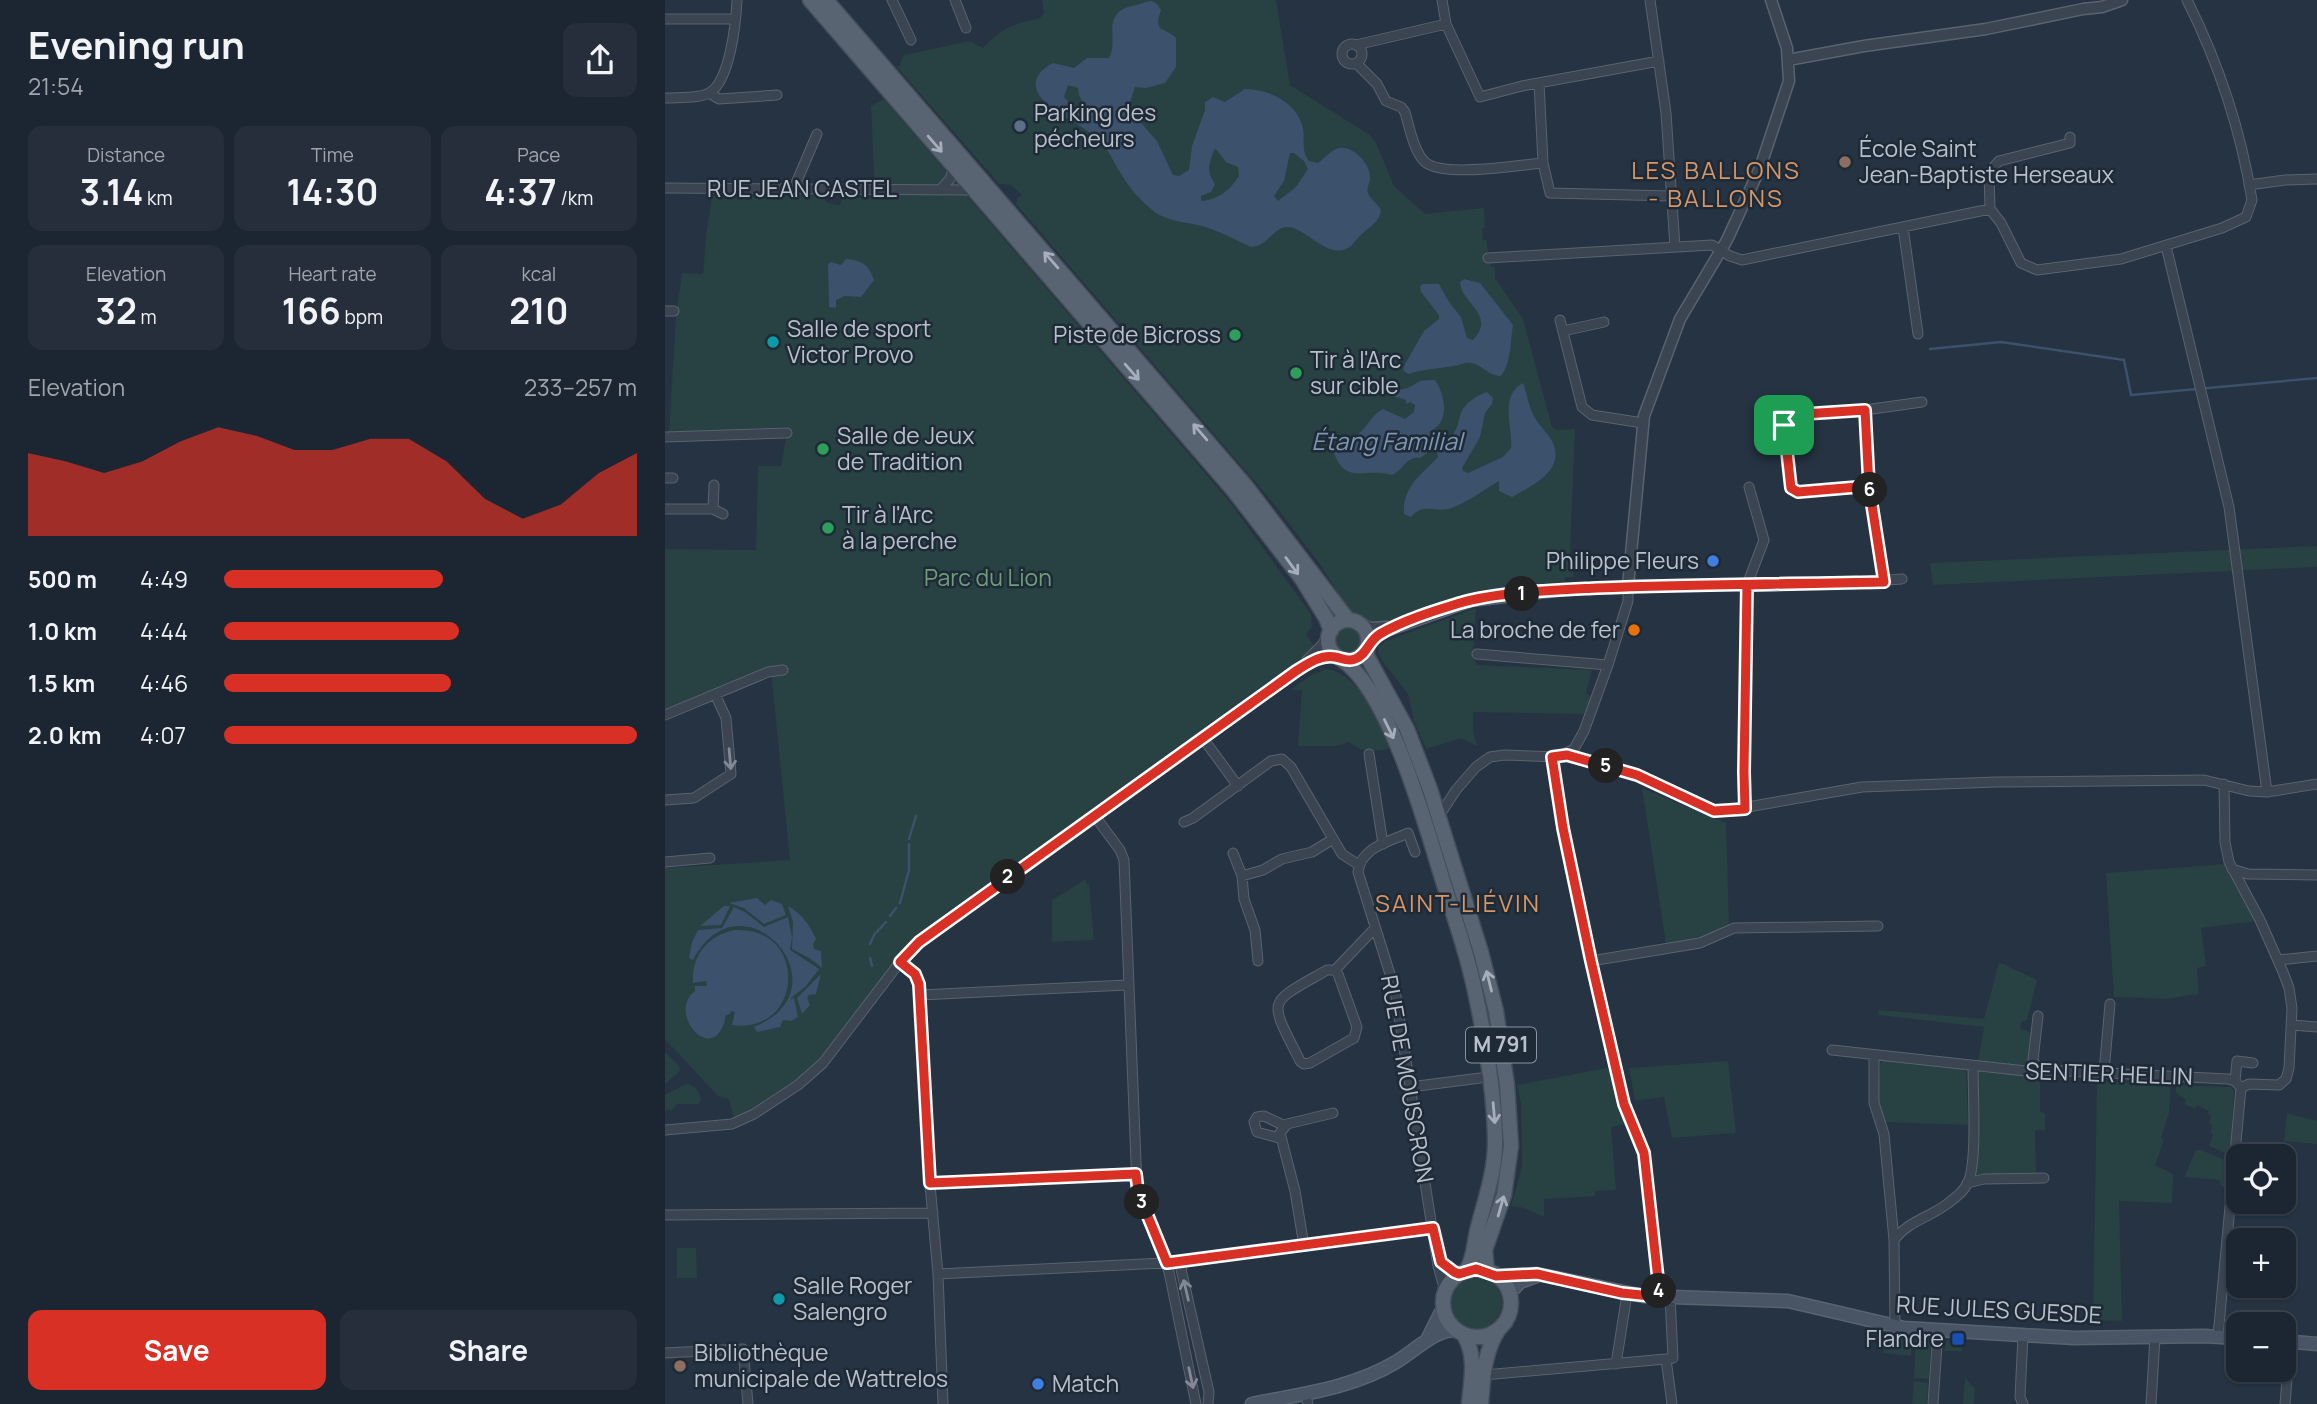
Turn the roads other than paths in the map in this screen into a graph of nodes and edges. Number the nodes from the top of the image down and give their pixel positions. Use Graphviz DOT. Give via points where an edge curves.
graph roads {
  1 [pos="737,0"];
  2 [pos="810,0"];
  3 [pos="827,0"];
  4 [pos="892,0"];
  5 [pos="955,0"];
  6 [pos="1442,0"];
  7 [pos="1650,0"];
  8 [pos="1771,0"];
  9 [pos="2122,0"];
  10 [pos="2187,0"];
  11 [pos="665,19"];
  12 [pos="735,19"];
  13 [pos="1446,24"];
  14 [pos="966,28"];
  15 [pos="911,40"];
  16 [pos="1356,45"];
  17 [pos="1659,61"];
  18 [pos="1789,61"];
  19 [pos="1356,64"];
  20 [pos="1539,83"];
  21 [pos="709,93"];
  22 [pos="777,95"];
  23 [pos="665,97"];
  24 [pos="817,134"];
  25 [pos="2070,137"];
  26 [pos="1543,163"];
  27 [pos="954,166"];
  28 [pos="2317,179"];
  29 [pos="2249,185"];
  30 [pos="665,188"];
  31 [pos="794,188"];
  32 [pos="940,190"];
  33 [pos="978,194"];
  34 [pos="1671,196"];
  35 [pos="1990,209"];
  36 [pos="1903,227"];
  37 [pos="2166,246"];
  38 [pos="1675,247"];
  39 [pos="1721,250"];
  40 [pos="1488,258"];
  41 [pos="1560,320"];
  42 [pos="1604,321"];
  43 [pos="1563,331"];
  44 [pos="1918,334"];
  45 [pos="1922,402"];
  46 [pos="1865,410"];
  47 [pos="1643,423"];
  48 [pos="787,433"];
  49 [pos="665,437"];
  50 [pos="714,485"];
  51 [pos="1869,486"];
  52 [pos="1749,487"];
  53 [pos="665,509"];
  54 [pos="1902,579"];
  55 [pos="1884,582"];
  56 [pos="1747,585"];
  57 [pos="1628,586"];
  58 [pos="1354,622"];
  59 [pos="1404,624"];
  60 [pos="1330,632"];
  61 [pos="1367,646"];
  62 [pos="1477,654"];
  63 [pos="1339,658"];
  64 [pos="1608,665"];
  65 [pos="783,670"];
  66 [pos="1296,671"];
  67 [pos="715,694"];
  68 [pos="665,715"];
  69 [pos="1202,737"];
  70 [pos="1369,754"];
  71 [pos="1567,755"];
  72 [pos="1552,757"];
  73 [pos="2224,784"];
  74 [pos="2317,784"];
  75 [pos="1238,786"];
  76 [pos="1430,789"];
  77 [pos="1456,790"];
  78 [pos="2267,792"];
  79 [pos="665,800"];
  80 [pos="1745,809"];
  81 [pos="1094,815"];
  82 [pos="1439,816"];
  83 [pos="1184,822"];
  84 [pos="1333,839"];
  85 [pos="1383,844"];
  86 [pos="1415,852"];
  87 [pos="1233,853"];
  88 [pos="710,858"];
  89 [pos="665,862"];
  90 [pos="1359,865"];
  91 [pos="2232,869"];
  92 [pos="2317,875"];
  93 [pos="1242,876"];
  94 [pos="1878,926"];
  95 [pos="1375,928"];
  96 [pos="2317,956"];
  97 [pos="2278,960"];
  98 [pos="1258,961"];
  99 [pos="1591,961"];
  100 [pos="900,962"];
  101 [pos="1335,970"];
  102 [pos="1127,985"];
  103 [pos="920,995"];
  104 [pos="2110,1004"];
  105 [pos="2038,1016"];
  106 [pos="2292,1025"];
  107 [pos="2317,1027"];
  108 [pos="1832,1050"];
  109 [pos="1874,1055"];
  110 [pos="2253,1063"];
  111 [pos="1973,1066"];
  112 [pos="2037,1067"];
  113 [pos="2104,1072"];
  114 [pos="1480,1078"];
  115 [pos="2238,1084"];
  116 [pos="1410,1087"];
  117 [pos="1333,1113"];
  118 [pos="1285,1126"];
  119 [pos="665,1130"];
  120 [pos="1279,1138"];
  121 [pos="1136,1174"];
  122 [pos="2045,1178"];
  123 [pos="930,1183"];
  124 [pos="1968,1183"];
  125 [pos="933,1213"];
  126 [pos="665,1215"];
  127 [pos="1433,1228"];
  128 [pos="1893,1240"];
  129 [pos="1304,1246"];
  130 [pos="1437,1252"];
  131 [pos="1184,1262"];
  132 [pos="1167,1263"];
  133 [pos="1462,1272"];
  134 [pos="1491,1273"];
  135 [pos="938,1274"];
  136 [pos="1552,1278"];
  137 [pos="1445,1291"];
  138 [pos="1509,1294"];
  139 [pos="1627,1294"];
  140 [pos="1665,1297"];
  141 [pos="1443,1308"];
  142 [pos="1895,1327"];
  143 [pos="1195,1328"];
  144 [pos="1181,1329"];
  145 [pos="1499,1329"];
  146 [pos="1938,1330"];
  147 [pos="1460,1333"];
  148 [pos="2023,1335"];
  149 [pos="2218,1336"];
  150 [pos="2155,1337"];
  151 [pos="2226,1337"];
  152 [pos="2296,1343"];
  153 [pos="1423,1344"];
  154 [pos="2317,1344"];
  155 [pos="665,1353"];
  156 [pos="1666,1360"];
  157 [pos="1616,1364"];
  158 [pos="1483,1375"];
  159 [pos="2286,1382"];
  160 [pos="1307,1399"];
  161 [pos="748,1404"];
  162 [pos="943,1404"];
  163 [pos="1196,1404"];
  164 [pos="1208,1404"];
  165 [pos="1252,1404"];
  166 [pos="1469,1404"];
  167 [pos="1481,1404"];
  168 [pos="1672,1404"];
  169 [pos="1933,1404"];
  170 [pos="2023,1404"];
  171 [pos="2151,1404"];
  172 [pos="2285,1404"];
  1 -- 12 [label="street"];
  2 -- 27 [label="main road, one-way"];
  58 -- 3 [label="main road, one-way" via="1245,485"];
  4 -- 15 [label="street"];
  5 -- 14 [label="street"];
  6 -- 13 [label="street"];
  7 -- 17 [label="street"];
  8 -- 18 [label="street"];
  9 -- 18 [label="street" via="1986,30 1905,39"];
  10 -- 29 [label="street" via="2226,93"];
  11 -- 12 [label="street"];
  12 -- 21 [label="street" via="724,70"];
  13 -- 16 [label="street"];
  13 -- 20 [label="street" via="1480,97"];
  16 -- 19 [label="street" via="1362,54"];
  16 -- 19 [label="street" via="1345,47 1342,53 1347,63"];
  17 -- 20 [label="street"];
  17 -- 34 [label="street"];
  18 -- 39 [label="street" via="1787,91 1765,155"];
  19 -- 26 [label="street" via="1377,84 1386,101 1405,112 1419,152 1432,167 1454,171"];
  20 -- 26 [label="street"];
  21 -- 22 [label="street" via="719,99"];
  21 -- 23 [label="street"];
  24 -- 31 [label="street"];
  25 -- 35 [label="street" via="2070,143 1999,161 1989,173"];
  26 -- 34 [label="street" via="1549,193"];
  27 -- 32 [label="street"];
  27 -- 33 [label="main road"];
  28 -- 29 [label="street"];
  29 -- 37 [label="street" via="2252,200 2246,217"];
  30 -- 31 [label="street, RUE JEAN CASTEL"];
  31 -- 32 [label="street, RUE JEAN CASTEL"];
  32 -- 33 [label="street, RUE JEAN CASTEL"];
  33 -- 60 [label="main road, one-way" via="1250,510 1311,593"];
  34 -- 38 [label="street"];
  35 -- 36 [label="street"];
  35 -- 37 [label="street" via="2021,263 2037,270 2121,259"];
  36 -- 39 [label="street" via="1742,260"];
  36 -- 44 [label="street"];
  37 -- 78 [label="street" via="2229,507"];
  38 -- 39 [label="street" via="1712,245"];
  38 -- 40 [label="street"];
  39 -- 47 [label="street" via="1679,319"];
  41 -- 43 [label="street"];
  42 -- 43 [label="street"];
  43 -- 47 [label="street" via="1582,407 1592,415"];
  45 -- 46 [label="street"];
  46 -- 51 [label="street"];
  46 -- 51 [label="street" via="1789,415 1784,425 1791,488 1798,492"];
  47 -- 57 [label="street"];
  48 -- 49 [label="street"];
  50 -- 53 [label="street" via="718,511"];
  51 -- 55 [label="street"];
  52 -- 56 [label="street" via="1764,540"];
  54 -- 55 [label="street"];
  55 -- 56 [label="street"];
  56 -- 57 [label="street"];
  56 -- 80 [label="street"];
  57 -- 59 [label="street" via="1471,601"];
  57 -- 64 [label="street"];
  58 -- 59 [label="street" via="1375,628"];
  58 -- 60 [label="main road" via="1337,624"];
  58 -- 61 [label="main road" via="1367,633"];
  59 -- 61 [label="street"];
  60 -- 63 [label="main road" via="1329,645"];
  60 -- 66 [label="street"];
  61 -- 63 [label="main road" via="1356,659"];
  61 -- 76 [label="main road, M 791" via="1367,656 1406,729"];
  62 -- 64 [label="street"];
  63 -- 66 [label="street" via="1316,660"];
  63 -- 133 [label="main road, M 791, one-way" via="1355,670 1374,699 1400,753 1478,1005 1492,1089 1495,1152 1472,1259"];
  64 -- 71 [label="street" via="1580,740"];
  65 -- 67 [label="street"];
  66 -- 69 [label="street"];
  67 -- 68 [label="street"];
  67 -- 79 [label="street, one-way" via="726,718 731,774 694,798"];
  69 -- 75 [label="street"];
  69 -- 81 [label="street"];
  70 -- 85 [label="street"];
  71 -- 72 [label="street"];
  71 -- 80 [label="street" via="1643,777 1714,811"];
  72 -- 77 [label="street" via="1490,757"];
  72 -- 99 [label="street"];
  73 -- 78 [label="street"];
  73 -- 80 [label="street" via="2197,780 1862,787"];
  73 -- 91 [label="street" via="2226,848"];
  74 -- 78 [label="street"];
  75 -- 83 [label="street"];
  75 -- 84 [label="street" via="1271,761 1285,761"];
  76 -- 77 [label="street"];
  76 -- 82 [label="main road, M 791"];
  77 -- 82 [label="street"];
  81 -- 100 [label="street" via="919,942"];
  81 -- 102 [label="street" via="1124,860"];
  134 -- 82 [label="main road, M 791, one-way" via="1485,1250 1510,1164 1508,1093 1489,981"];
  84 -- 90 [label="street" via="1346,858"];
  84 -- 93 [label="street" via="1312,852"];
  85 -- 86 [label="street" via="1408,833"];
  85 -- 90 [label="street" via="1368,852"];
  87 -- 93 [label="street"];
  88 -- 89 [label="street"];
  90 -- 95 [label="street, RUE DE MOUSCRON"];
  91 -- 92 [label="street" via="2248,874"];
  91 -- 97 [label="street"];
  93 -- 98 [label="street"];
  94 -- 99 [label="street" via="1734,928 1700,943"];
  95 -- 101 [label="street"];
  95 -- 116 [label="street, RUE DE MOUSCRON" via="1395,990"];
  96 -- 97 [label="street"];
  97 -- 106 [label="street" via="2291,995"];
  99 -- 140 [label="street" via="1626,1112 1644,1153"];
  100 -- 103 [label="street" via="917,976"];
  100 -- 119 [label="street" via="823,1063 798,1085 732,1124"];
  101 -- 101 [label="street" via="1278,1002 1278,1016 1304,1064 1354,1038 1357,1032"];
  102 -- 103 [label="street"];
  102 -- 121 [label="street"];
  103 -- 123 [label="street"];
  104 -- 113 [label="street"];
  105 -- 112 [label="street" via="2033,1060"];
  106 -- 107 [label="street"];
  106 -- 115 [label="street, SENTIER HELLIN" via="2284,1082"];
  108 -- 109 [label="street, SENTIER HELLIN"];
  109 -- 111 [label="street, SENTIER HELLIN"];
  109 -- 128 [label="street" via="1874,1103 1884,1134"];
  110 -- 115 [label="street" via="2237,1061"];
  111 -- 112 [label="street, SENTIER HELLIN" via="2026,1071"];
  111 -- 124 [label="street"];
  112 -- 113 [label="street, SENTIER HELLIN"];
  113 -- 115 [label="street, SENTIER HELLIN" via="2190,1073"];
  114 -- 116 [label="street"];
  115 -- 149 [label="street"];
  116 -- 127 [label="street, RUE DE MOUSCRON"];
  117 -- 118 [label="street"];
  118 -- 120 [label="street"];
  118 -- 120 [label="street" via="1264,1116 1254,1122 1257,1132"];
  120 -- 129 [label="street" via="1295,1191"];
  121 -- 123 [label="street"];
  121 -- 132 [label="street" via="1138,1192"];
  122 -- 124 [label="street"];
  123 -- 125 [label="street"];
  124 -- 128 [label="street" via="1955,1198"];
  125 -- 126 [label="street"];
  125 -- 135 [label="street"];
  127 -- 129 [label="street"];
  127 -- 130 [label="street, RUE DE MOUSCRON"];
  128 -- 142 [label="street"];
  129 -- 131 [label="street"];
  130 -- 133 [label="street" via="1445,1267"];
  130 -- 137 [label="street, RUE DE MOUSCRON"];
  131 -- 132 [label="street"];
  143 -- 131 [label="street, one-way" via="1181,1269"];
  132 -- 135 [label="street"];
  132 -- 144 [label="street"];
  133 -- 134 [label="main road"];
  133 -- 137 [label="main road"];
  134 -- 136 [label="main road, RUE JULES GUESDE"];
  134 -- 138 [label="main road"];
  135 -- 162 [label="street"];
  136 -- 138 [label="main road, RUE JULES GUESDE" via="1527,1279"];
  136 -- 139 [label="main road, RUE JULES GUESDE"];
  137 -- 141 [label="main road"];
  138 -- 145 [label="main road" via="1509,1313"];
  139 -- 140 [label="main road, RUE JULES GUESDE"];
  139 -- 157 [label="street"];
  140 -- 142 [label="main road, RUE JULES GUESDE" via="1788,1301"];
  140 -- 156 [label="street" via="1673,1358"];
  141 -- 147 [label="main road" via="1448,1322"];
  141 -- 153 [label="main road"];
  142 -- 146 [label="main road, RUE JULES GUESDE"];
  143 -- 144 [label="street"];
  143 -- 164 [label="street"];
  144 -- 163 [label="street, one-way"];
  145 -- 147 [label="main road" via="1481,1337"];
  145 -- 158 [label="main road" via="1489,1346"];
  146 -- 148 [label="main road, RUE JULES GUESDE"];
  146 -- 169 [label="street"];
  147 -- 153 [label="main road" via="1445,1330"];
  147 -- 166 [label="main road" via="1473,1358"];
  148 -- 150 [label="main road, RUE JULES GUESDE"];
  148 -- 170 [label="street"];
  149 -- 150 [label="main road, RUE JULES GUESDE"];
  149 -- 151 [label="main road, RUE JULES GUESDE"];
  150 -- 171 [label="street"];
  152 -- 154 [label="main road"];
  153 -- 160 [label="main road" via="1383,1369"];
  155 -- 161 [label="street" via="743,1349"];
  156 -- 157 [label="street"];
  156 -- 168 [label="street"];
  157 -- 158 [label="street"];
  158 -- 167 [label="main road"];
  159 -- 172 [label="street"];
  160 -- 165 [label="main road"];
}
